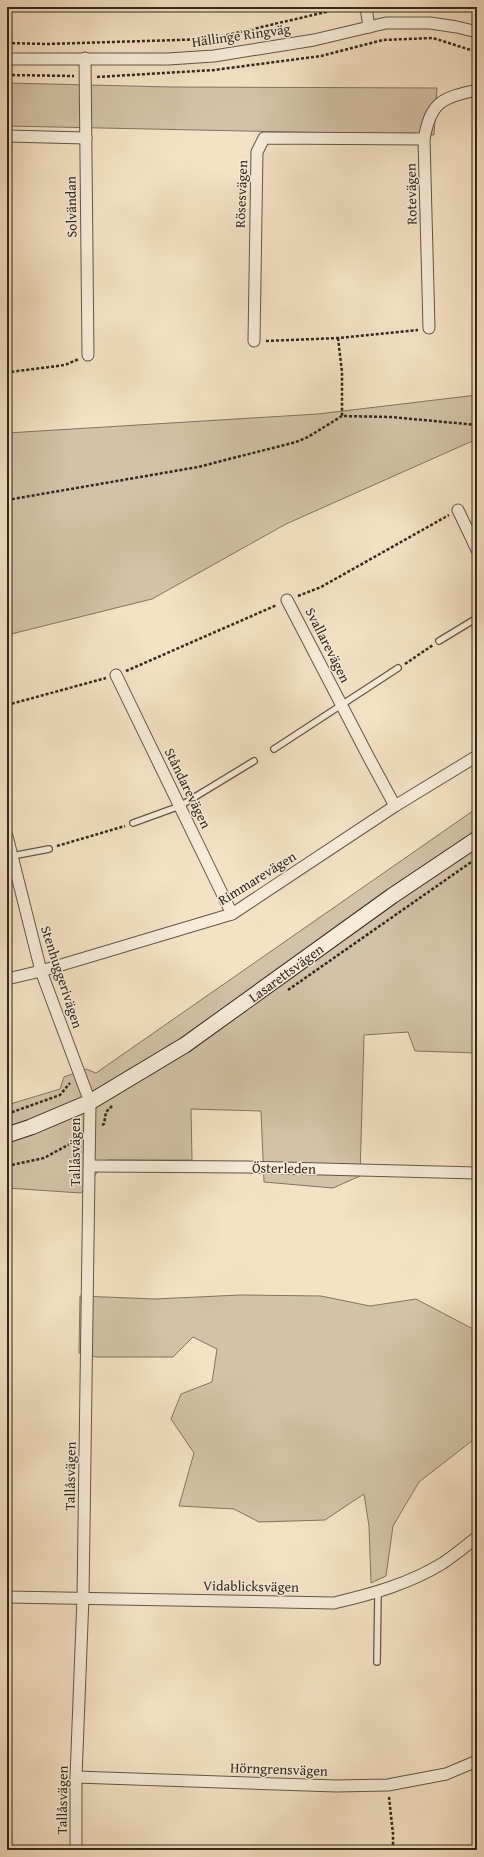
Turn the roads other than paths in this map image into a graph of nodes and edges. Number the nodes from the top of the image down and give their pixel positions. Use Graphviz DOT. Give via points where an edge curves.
graph roads {
  1 [pos="366,7"];
  2 [pos="369,27"];
  3 [pos="477,32"];
  4 [pos="85,58"];
  5 [pos="7,59"];
  6 [pos="477,90"];
  7 [pos="7,136"];
  8 [pos="86,138"];
  9 [pos="424,139"];
  10 [pos="429,328"];
  11 [pos="254,341"];
  12 [pos="88,355"];
  13 [pos="458,510"];
  14 [pos="477,550"];
  15 [pos="287,600"];
  16 [pos="477,618"];
  17 [pos="439,641"];
  18 [pos="398,668"];
  19 [pos="116,675"];
  20 [pos="341,704"];
  21 [pos="274,748"];
  22 [pos="477,756"];
  23 [pos="254,761"];
  24 [pos="180,806"];
  25 [pos="395,806"];
  26 [pos="133,823"];
  27 [pos="7,836"];
  28 [pos="477,839"];
  29 [pos="49,849"];
  30 [pos="11,856"];
  31 [pos="232,914"];
  32 [pos="42,971"];
  33 [pos="7,979"];
  34 [pos="90,1102"];
  35 [pos="7,1135"];
  36 [pos="91,1166"];
  37 [pos="477,1172"];
  38 [pos="477,1537"];
  39 [pos="378,1592"];
  40 [pos="7,1596"];
  41 [pos="83,1597"];
  42 [pos="377,1662"];
  43 [pos="477,1761"];
  44 [pos="76,1777"];
  45 [pos="76,1850"];
  1 -- 2 [label="street"];
  2 -- 3 [label="street, Hällinge Ringväg" via="409,22 457,26"];
  2 -- 4 [label="street, Hällinge Ringväg" via="314,40 214,56 168,59"];
  4 -- 5 [label="street, Hällinge Ringväg"];
  4 -- 8 [label="street, Solvändan"];
  6 -- 9 [label="street, Rotevägen" via="455,94 436,107 429,118"];
  7 -- 8 [label="street"];
  8 -- 12 [label="street, Solvändan"];
  9 -- 10 [label="street, Rotevägen"];
  9 -- 11 [label="street, Rösesvägen" via="264,138 257,152"];
  13 -- 14 [label="street"];
  15 -- 20 [label="street, Svallarevägen"];
  16 -- 17 [label="lane"];
  18 -- 20 [label="lane, Svallarevägen"];
  19 -- 24 [label="street, Ståndarevägen"];
  20 -- 21 [label="lane, Svallarevägen"];
  20 -- 25 [label="street, Svallarevägen"];
  22 -- 25 [label="street, Rimmarevägen"];
  23 -- 24 [label="lane"];
  24 -- 26 [label="lane"];
  24 -- 31 [label="street, Ståndarevägen"];
  25 -- 31 [label="street, Rimmarevägen"];
  27 -- 30 [label="street, Stenhuggerivägen"];
  28 -- 34 [label="street, Lasarettsvägen" via="392,896 185,1044"];
  29 -- 30 [label="lane"];
  30 -- 32 [label="street, Stenhuggerivägen"];
  31 -- 32 [label="street, Rimmarevägen"];
  32 -- 33 [label="street, Rimmarevägen"];
  32 -- 34 [label="street, Stenhuggerivägen"];
  34 -- 35 [label="street"];
  34 -- 36 [label="street, Tallåsvägen"];
  36 -- 37 [label="street, Österleden"];
  36 -- 41 [label="street, Tallåsvägen"];
  38 -- 39 [label="street, Vidablicksvägen" via="443,1563 409,1581"];
  39 -- 41 [label="street, Vidablicksvägen" via="334,1603"];
  39 -- 42 [label="lane"];
  40 -- 41 [label="street, Vidablicksvägen"];
  41 -- 44 [label="street, Tallåsvägen"];
  43 -- 44 [label="street, Hörngrensvägen" via="446,1774 388,1785 336,1786"];
  44 -- 45 [label="street, Tallåsvägen"];
}
